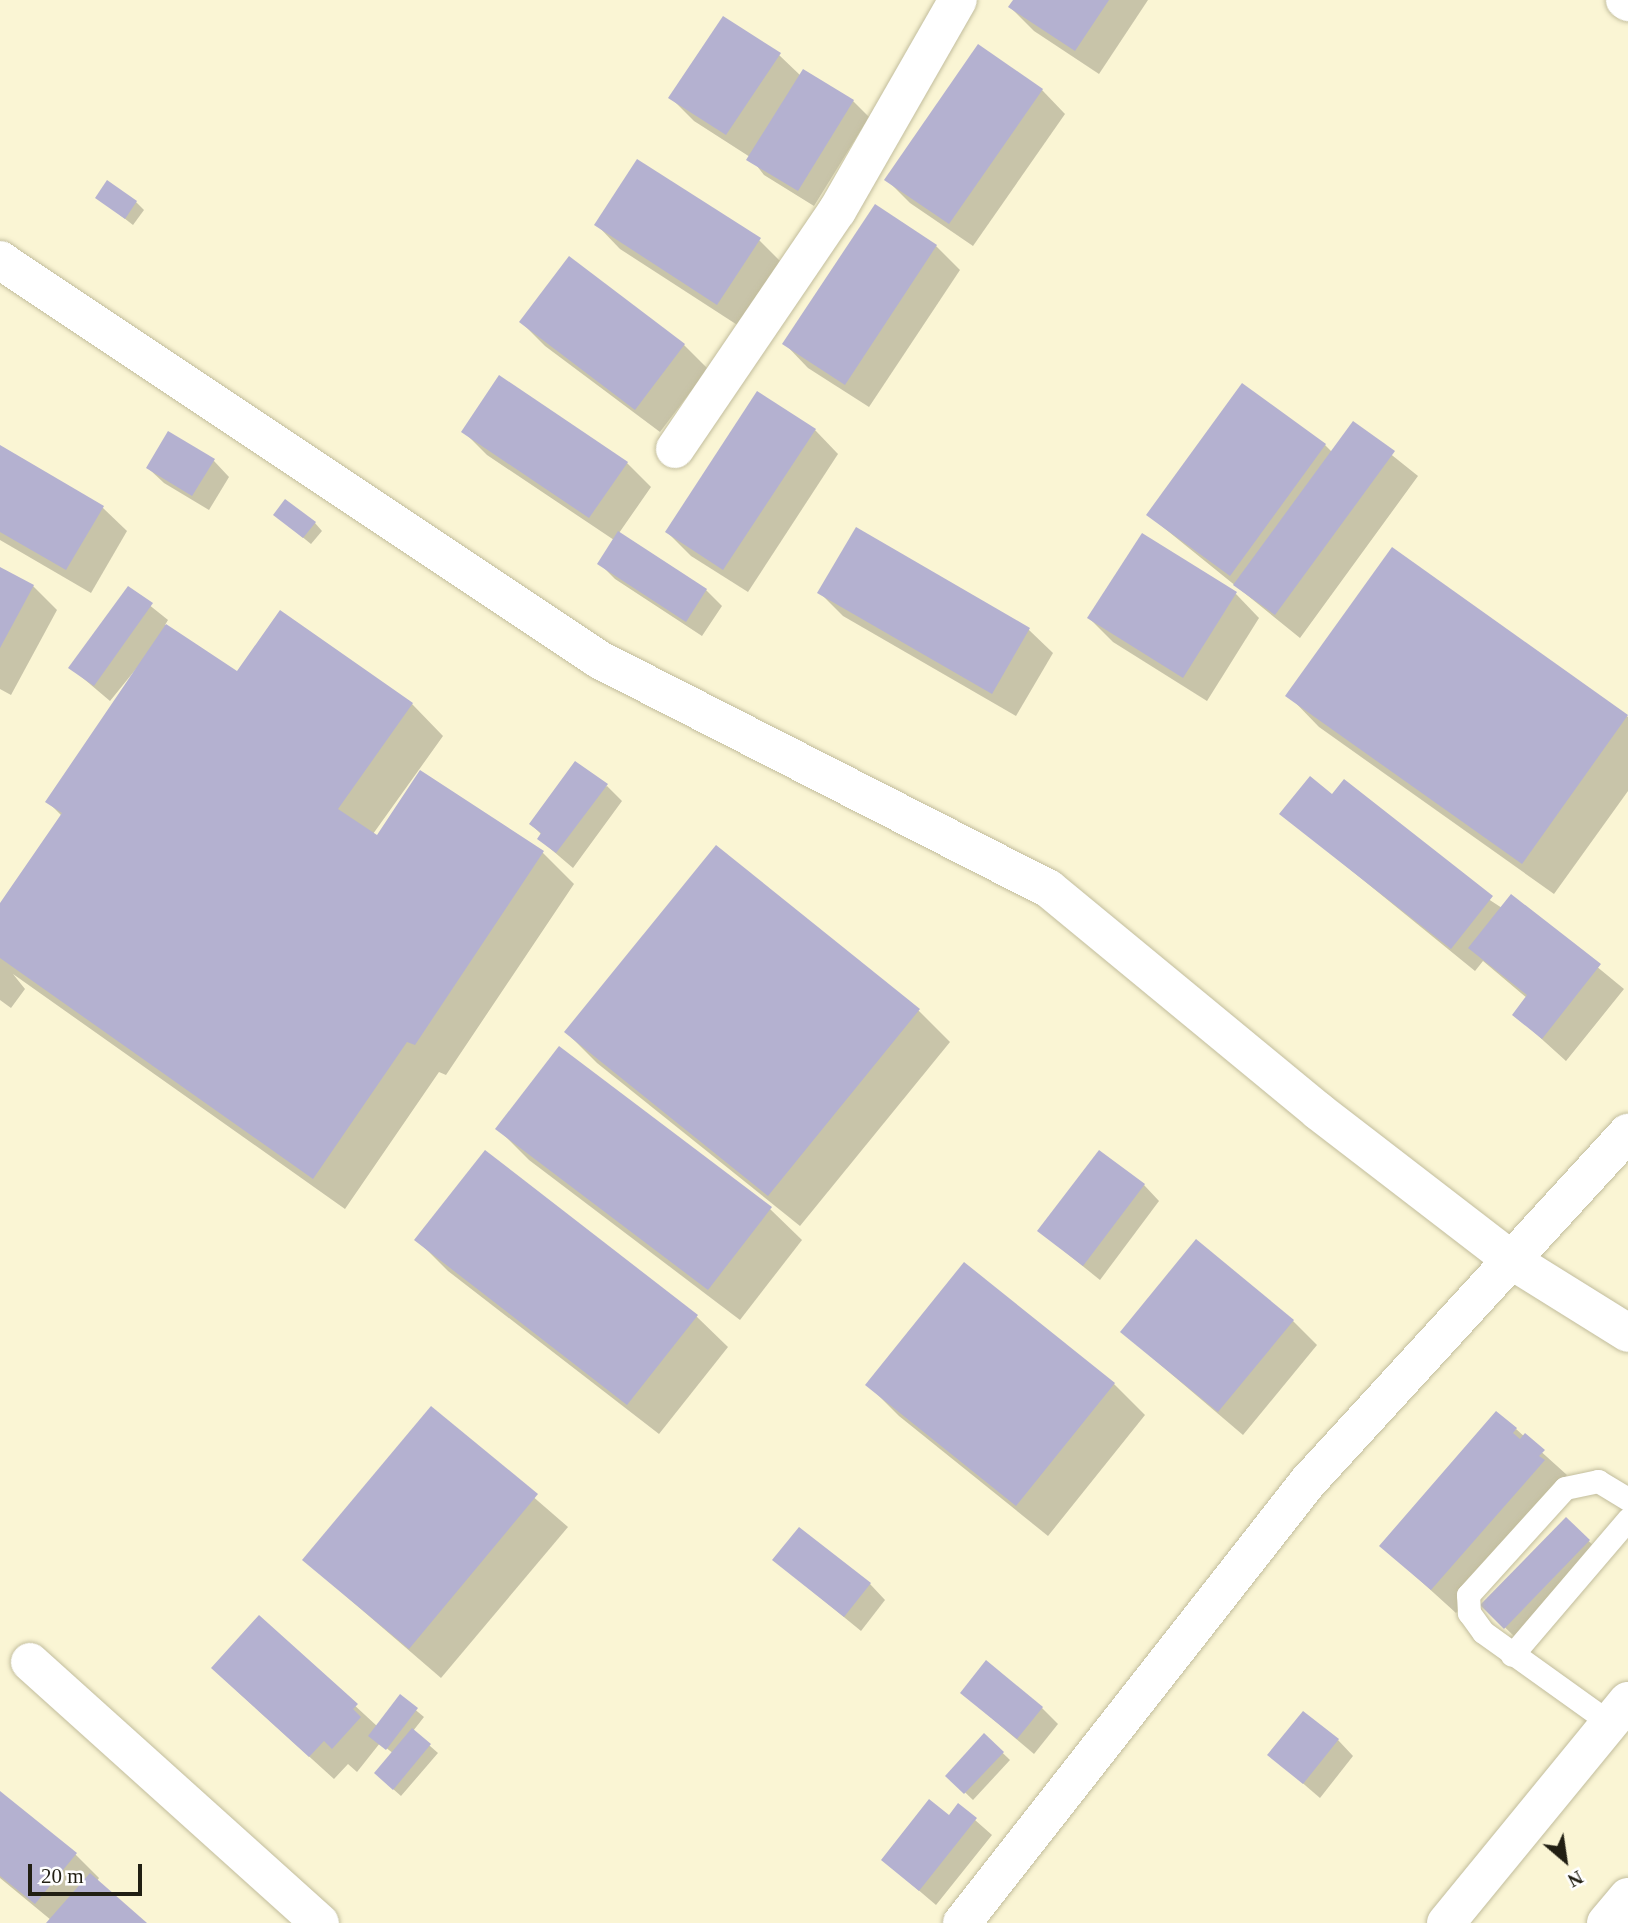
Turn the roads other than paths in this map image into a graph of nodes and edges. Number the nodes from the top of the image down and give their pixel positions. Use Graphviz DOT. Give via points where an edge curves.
graph roads {
  1 [pos="958,0"];
  2 [pos="0,260"];
  3 [pos="675,449"];
  4 [pos="1628,1133"];
  5 [pos="1514,1262"];
  6 [pos="1628,1332"];
  7 [pos="1628,1499"];
  8 [pos="1628,1519"];
  9 [pos="1512,1655"];
  10 [pos="30,1662"];
  11 [pos="1619,1712"];
  12 [pos="1628,1897"];
  13 [pos="320,1923"];
  14 [pos="962,1923"];
  15 [pos="1446,1923"];
  16 [pos="1606,1923"];
  1 -- 3 [label="main road" via="837,211"];
  2 -- 5 [label="main road" via="598,659 1049,888 1318,1111"];
  4 -- 5 [label="main road"];
  5 -- 6 [label="main road"];
  5 -- 14 [label="main road" via="1307,1483"];
  7 -- 9 [label="lane" via="1598,1481 1565,1488 1468,1595 1475,1623"];
  8 -- 9 [label="lane"];
  9 -- 11 [label="lane"];
  10 -- 13 [label="main road"];
  11 -- 15 [label="main road"];
  12 -- 16 [label="main road"];
}
